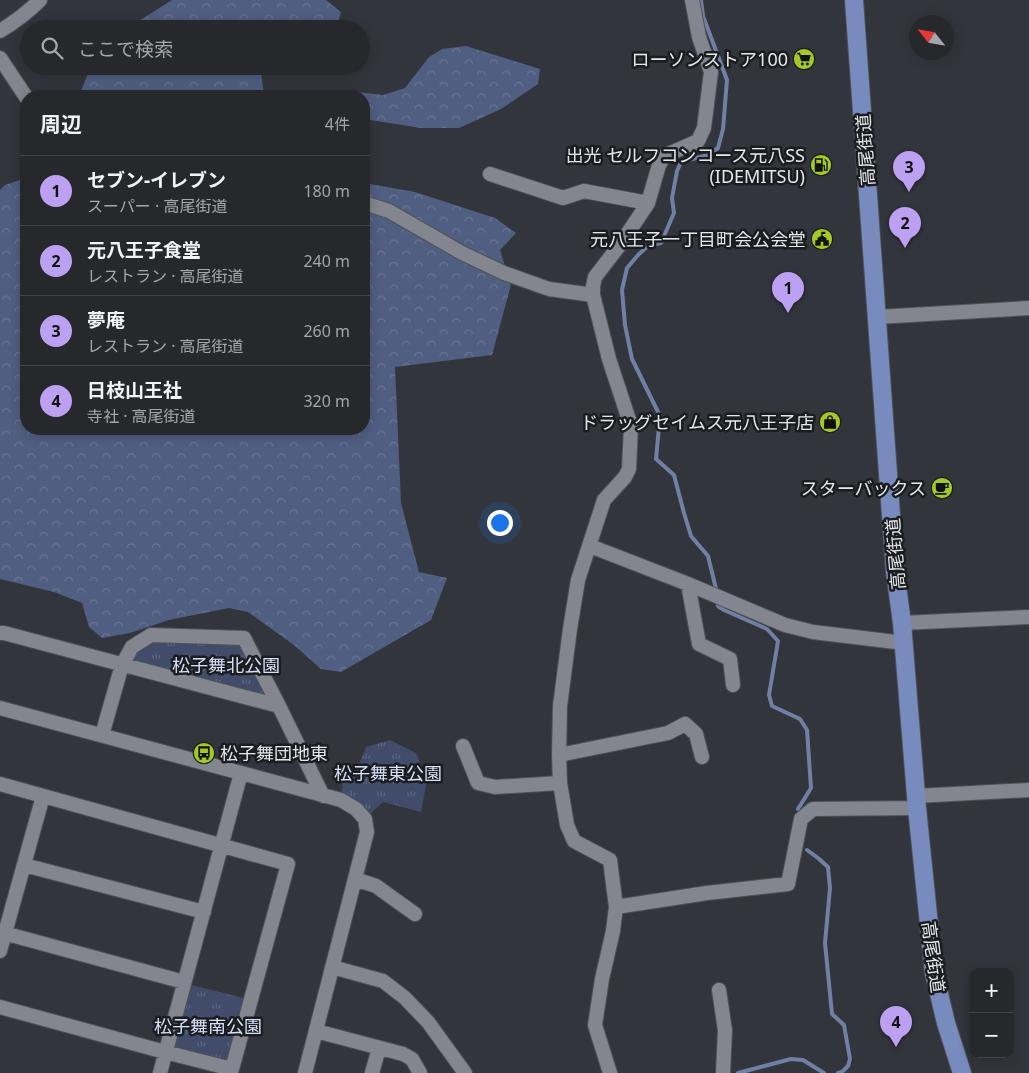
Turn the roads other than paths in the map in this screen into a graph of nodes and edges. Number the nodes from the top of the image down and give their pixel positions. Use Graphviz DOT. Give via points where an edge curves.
graph roads {
  1 [pos="40,0"];
  2 [pos="692,0"];
  3 [pos="854,0"];
  4 [pos="0,31"];
  5 [pos="0,58"];
  6 [pos="21,90"];
  7 [pos="490,174"];
  8 [pos="648,203"];
  9 [pos="370,205"];
  10 [pos="593,295"];
  11 [pos="1029,308"];
  12 [pos="877,317"];
  13 [pos="590,546"];
  14 [pos="688,584"];
  15 [pos="1029,616"];
  16 [pos="902,623"];
  17 [pos="0,633"];
  18 [pos="904,643"];
  19 [pos="122,664"];
  20 [pos="733,685"];
  21 [pos="279,706"];
  22 [pos="0,708"];
  23 [pos="102,735"];
  24 [pos="463,746"];
  25 [pos="559,755"];
  26 [pos="702,757"];
  27 [pos="241,773"];
  28 [pos="560,783"];
  29 [pos="0,784"];
  30 [pos="1029,790"];
  31 [pos="43,796"];
  32 [pos="323,796"];
  33 [pos="916,802"];
  34 [pos="222,845"];
  35 [pos="24,865"];
  36 [pos="355,879"];
  37 [pos="616,907"];
  38 [pos="204,912"];
  39 [pos="415,914"];
  40 [pos="2,933"];
  41 [pos="0,951"];
  42 [pos="332,967"];
  43 [pos="184,982"];
  44 [pos="719,990"];
  45 [pos="0,1007"];
  46 [pos="316,1031"];
  47 [pos="379,1048"];
  48 [pos="165,1052"];
  49 [pos="160,1073"];
  50 [pos="306,1073"];
  51 [pos="372,1073"];
  52 [pos="420,1073"];
  53 [pos="465,1073"];
  54 [pos="610,1073"];
  55 [pos="723,1073"];
  56 [pos="962,1073"];
  1 -- 4 [label="street"];
  2 -- 8 [label="street" via="699,37 711,72 704,128 698,141 664,156"];
  3 -- 12 [label="main road, 高尾街道"];
  5 -- 6 [label="street"];
  7 -- 8 [label="street" via="564,198 584,191"];
  8 -- 10 [label="street" via="595,277"];
  9 -- 10 [label="street" via="389,211 462,253 504,272 549,289"];
  10 -- 13 [label="street" via="631,426 629,469 604,500"];
  11 -- 12 [label="street"];
  12 -- 16 [label="main road, 高尾街道" via="895,571"];
  13 -- 14 [label="street"];
  13 -- 25 [label="street" via="578,580 570,629 560,706"];
  14 -- 18 [label="street" via="786,625 813,632"];
  14 -- 20 [label="street" via="699,644 730,659"];
  15 -- 16 [label="street"];
  16 -- 18 [label="main road, 高尾街道"];
  17 -- 19 [label="street"];
  18 -- 33 [label="main road, 高尾街道"];
  19 -- 21 [label="street"];
  19 -- 21 [label="street" via="132,647 151,635 244,638"];
  19 -- 23 [label="street"];
  21 -- 32 [label="street"];
  22 -- 23 [label="street"];
  23 -- 27 [label="street"];
  24 -- 28 [label="street" via="478,782 495,787"];
  25 -- 26 [label="street" via="668,733 685,724 696,734"];
  25 -- 28 [label="street"];
  27 -- 32 [label="street"];
  27 -- 34 [label="street"];
  28 -- 37 [label="street" via="567,825 574,841 610,860"];
  29 -- 31 [label="street"];
  30 -- 33 [label="street"];
  31 -- 34 [label="street"];
  31 -- 35 [label="street"];
  32 -- 36 [label="street" via="341,800 365,819 366,832"];
  33 -- 37 [label="street" via="813,809 800,819 788,884"];
  33 -- 56 [label="main road, 高尾街道" via="934,973"];
  34 -- 38 [label="street"];
  34 -- 48 [label="street" via="288,864 250,1006 232,1069"];
  35 -- 38 [label="street"];
  35 -- 40 [label="street"];
  36 -- 39 [label="street" via="376,886"];
  36 -- 42 [label="street"];
  37 -- 54 [label="street" via="595,1025"];
  38 -- 43 [label="street"];
  40 -- 41 [label="street"];
  40 -- 43 [label="street"];
  42 -- 46 [label="street"];
  42 -- 53 [label="street" via="383,981 405,998 428,1022"];
  43 -- 48 [label="street"];
  44 -- 55 [label="street" via="725,1030"];
  45 -- 48 [label="street"];
  46 -- 47 [label="street"];
  46 -- 50 [label="street"];
  47 -- 51 [label="street"];
  47 -- 52 [label="street" via="412,1059"];
  48 -- 49 [label="street"];
}
